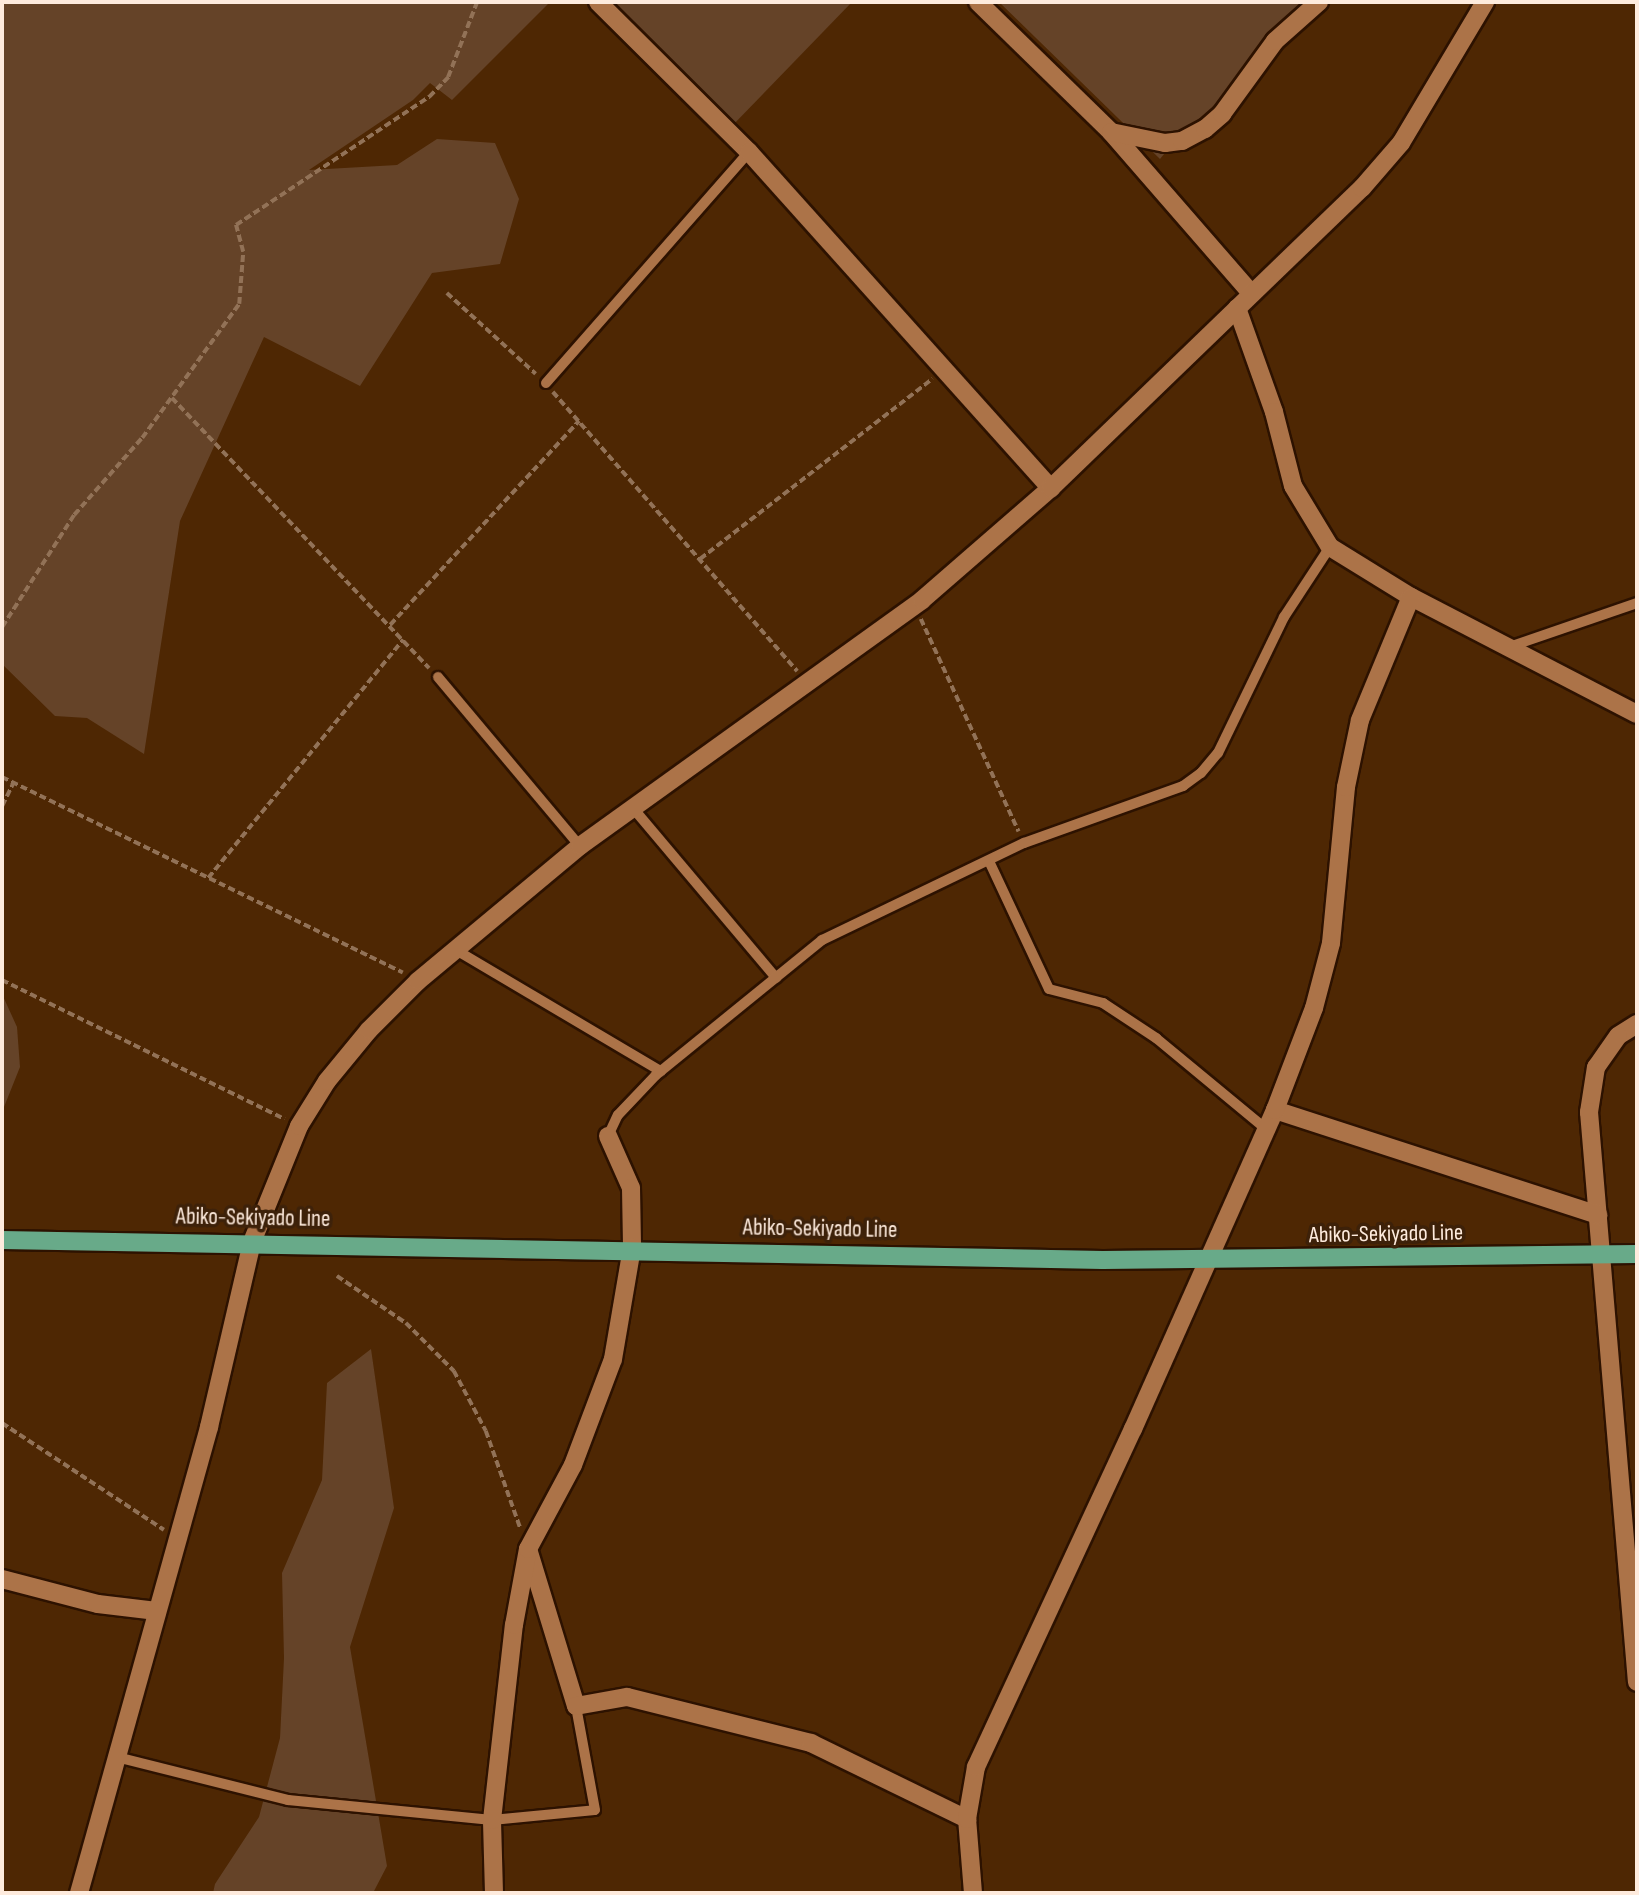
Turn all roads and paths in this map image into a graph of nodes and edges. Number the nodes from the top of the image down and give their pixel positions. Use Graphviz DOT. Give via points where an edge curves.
graph roads {
  1 [pos="477,2"];
  2 [pos="598,2"];
  3 [pos="978,2"];
  4 [pos="1319,2"];
  5 [pos="1486,2"];
  6 [pos="1111,132"];
  7 [pos="749,152"];
  8 [pos="447,293"];
  9 [pos="1251,293"];
  10 [pos="1237,308"];
  11 [pos="945,370"];
  12 [pos="546,383"];
  13 [pos="172,398"];
  14 [pos="579,421"];
  15 [pos="1051,488"];
  16 [pos="1330,547"];
  17 [pos="700,560"];
  18 [pos="1411,597"];
  19 [pos="1637,603"];
  20 [pos="915,605"];
  21 [pos="390,625"];
  22 [pos="2,627"];
  23 [pos="403,640"];
  24 [pos="1508,648"];
  25 [pos="438,677"];
  26 [pos="807,683"];
  27 [pos="1637,714"];
  28 [pos="2,778"];
  29 [pos="13,783"];
  30 [pos="2,806"];
  31 [pos="633,807"];
  32 [pos="1024,843"];
  33 [pos="580,846"];
  34 [pos="989,861"];
  35 [pos="208,878"];
  36 [pos="456,950"];
  37 [pos="776,978"];
  38 [pos="2,980"];
  39 [pos="418,981"];
  40 [pos="1637,1024"];
  41 [pos="661,1071"];
  42 [pos="1275,1110"];
  43 [pos="299,1126"];
  44 [pos="1266,1129"];
  45 [pos="608,1136"];
  46 [pos="1598,1215"];
  47 [pos="2,1240"];
  48 [pos="252,1242"];
  49 [pos="632,1248"];
  50 [pos="1637,1254"];
  51 [pos="1600,1255"];
  52 [pos="1208,1261"];
  53 [pos="337,1276"];
  54 [pos="2,1423"];
  55 [pos="177,1538"];
  56 [pos="528,1549"];
  57 [pos="2,1579"];
  58 [pos="157,1611"];
  59 [pos="1637,1682"];
  60 [pos="576,1706"];
  61 [pos="117,1757"];
  62 [pos="967,1819"];
  63 [pos="492,1820"];
  64 [pos="79,1893"];
  65 [pos="495,1893"];
  66 [pos="973,1893"];
  1 -- 13 [label="path" via="448,77 429,97 236,225 243,252 239,304"];
  2 -- 7 [label="street"];
  3 -- 6 [label="street"];
  4 -- 6 [label="street" via="1275,41 1222,114 1205,129 1182,141 1165,143"];
  5 -- 9 [label="street" via="1401,143 1362,188"];
  6 -- 9 [label="street"];
  7 -- 11 [label="street"];
  7 -- 12 [label="lane"];
  8 -- 12 [label="path"];
  9 -- 10 [label="street"];
  10 -- 15 [label="street"];
  10 -- 16 [label="street" via="1274,412 1293,486"];
  11 -- 15 [label="street"];
  11 -- 17 [label="path"];
  12 -- 14 [label="path"];
  13 -- 21 [label="path"];
  13 -- 22 [label="path" via="74,515"];
  14 -- 17 [label="path"];
  14 -- 21 [label="path"];
  15 -- 20 [label="street"];
  16 -- 18 [label="street"];
  16 -- 32 [label="lane" via="1284,617 1217,753 1201,773 1183,786"];
  17 -- 26 [label="path"];
  18 -- 24 [label="street"];
  18 -- 42 [label="street" via="1360,720 1346,787 1331,943 1314,1008"];
  19 -- 24 [label="lane"];
  20 -- 26 [label="street"];
  20 -- 32 [label="path"];
  21 -- 23 [label="path"];
  23 -- 25 [label="path"];
  23 -- 35 [label="path"];
  24 -- 27 [label="street"];
  25 -- 33 [label="lane"];
  26 -- 31 [label="street"];
  28 -- 29 [label="path"];
  29 -- 30 [label="path"];
  29 -- 35 [label="path"];
  31 -- 33 [label="street"];
  31 -- 37 [label="lane"];
  32 -- 34 [label="lane"];
  33 -- 36 [label="street"];
  34 -- 37 [label="lane" via="893,902 822,940"];
  34 -- 44 [label="lane" via="1049,989 1103,1003 1156,1038"];
  35 -- 39 [label="path"];
  36 -- 39 [label="street"];
  36 -- 41 [label="lane"];
  37 -- 41 [label="lane"];
  38 -- 43 [label="path"];
  39 -- 43 [label="street" via="369,1030"];
  40 -- 46 [label="street" via="1618,1036 1596,1067 1589,1112"];
  41 -- 45 [label="lane" via="618,1115"];
  42 -- 44 [label="street"];
  42 -- 46 [label="street"];
  43 -- 48 [label="street"];
  44 -- 52 [label="street"];
  45 -- 49 [label="street" via="631,1188"];
  46 -- 51 [label="street"];
  47 -- 48 [label="main road, Abiko-Sekiyado Line"];
  48 -- 49 [label="main road, Abiko-Sekiyado Line"];
  48 -- 55 [label="street" via="209,1427"];
  49 -- 52 [label="main road, Abiko-Sekiyado Line"];
  49 -- 56 [label="street" via="613,1359 573,1465"];
  50 -- 51 [label="main road, Abiko-Sekiyado Line"];
  51 -- 52 [label="main road, Abiko-Sekiyado Line"];
  51 -- 59 [label="street"];
  52 -- 62 [label="street" via="976,1768"];
  53 -- 56 [label="path" via="406,1323 454,1371 485,1431"];
  54 -- 55 [label="path"];
  55 -- 58 [label="street"];
  56 -- 60 [label="street"];
  56 -- 63 [label="street" via="514,1625"];
  57 -- 58 [label="street" via="98,1604"];
  58 -- 61 [label="street"];
  60 -- 62 [label="street" via="627,1697 811,1743"];
  60 -- 63 [label="lane" via="595,1811"];
  61 -- 63 [label="lane" via="288,1800"];
  61 -- 64 [label="street"];
  62 -- 66 [label="street"];
  63 -- 65 [label="street"];
}
